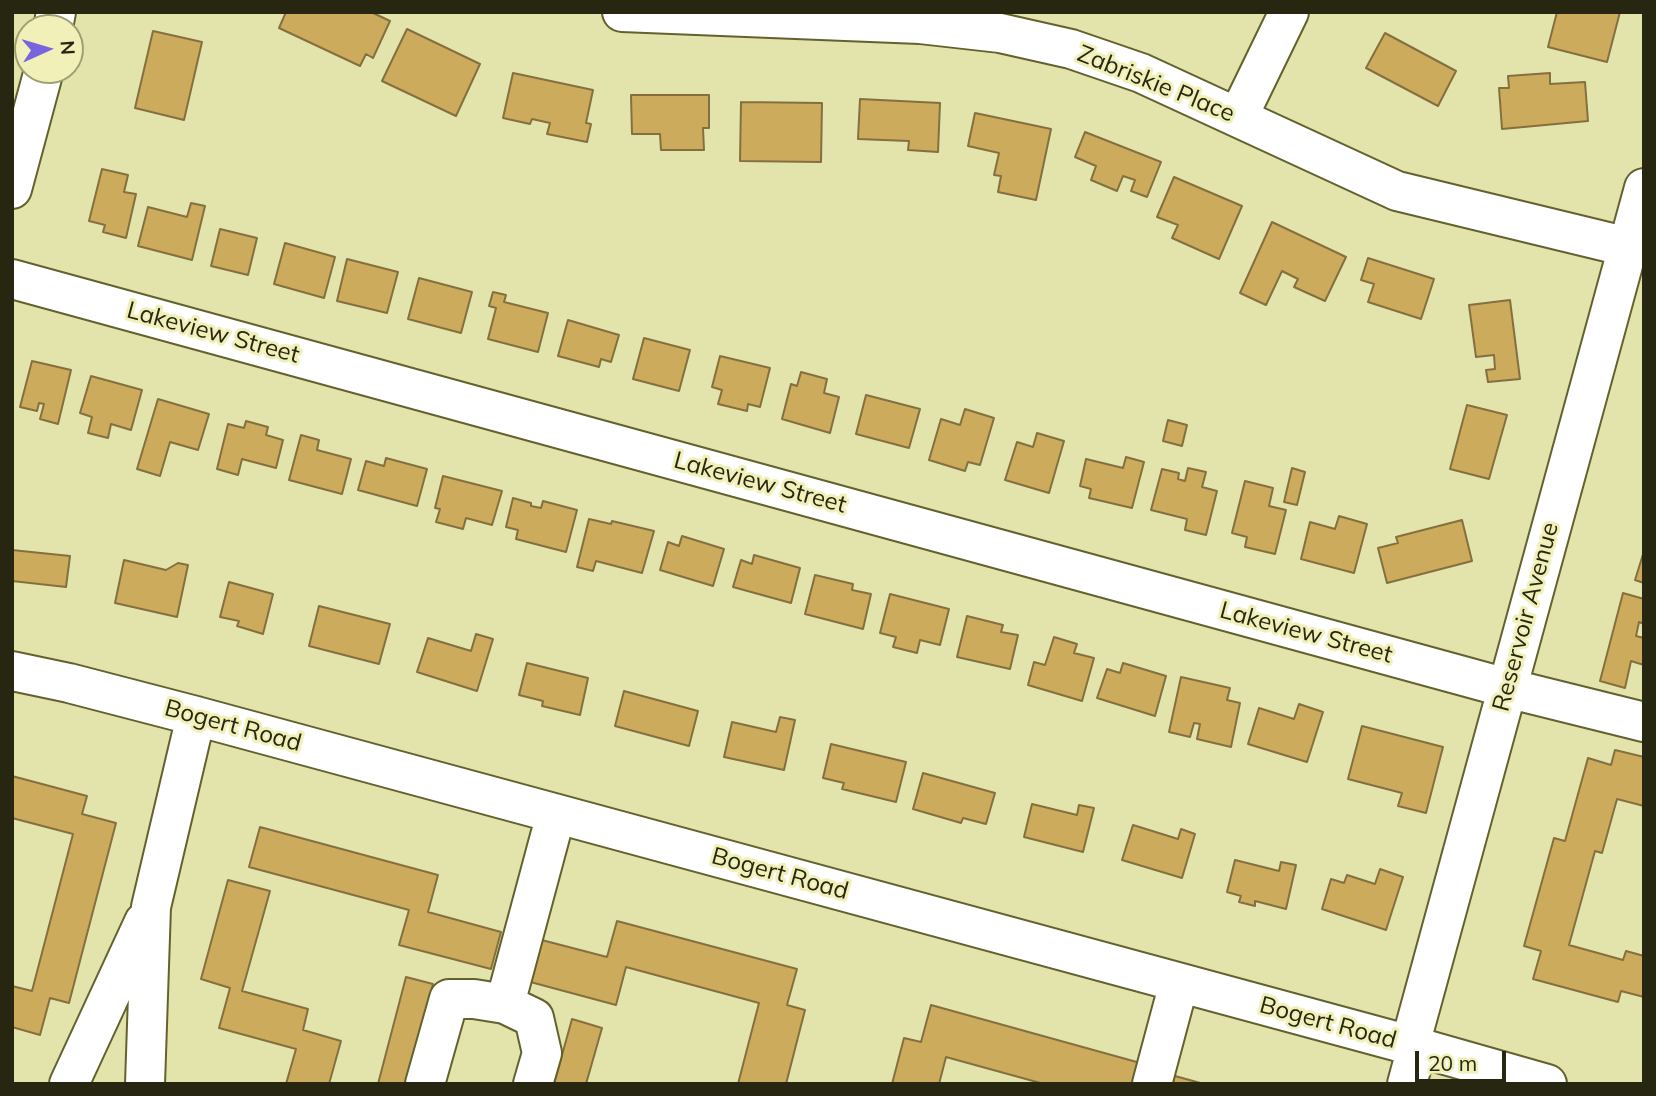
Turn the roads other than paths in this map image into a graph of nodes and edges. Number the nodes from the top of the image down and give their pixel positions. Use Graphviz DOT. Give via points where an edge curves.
graph roads {
  1 [pos="622,12"];
  2 [pos="1289,12"];
  3 [pos="40,84"];
  4 [pos="1238,117"];
  5 [pos="1644,188"];
  6 [pos="12,189"];
  7 [pos="1628,247"];
  8 [pos="12,279"];
  9 [pos="12,671"];
  10 [pos="1507,688"];
  11 [pos="196,716"];
  12 [pos="1644,722"];
  13 [pos="556,814"];
  14 [pos="151,907"];
  15 [pos="1179,983"];
  16 [pos="505,1004"];
  17 [pos="1414,1046"];
  18 [pos="69,1084"];
  19 [pos="145,1084"];
  20 [pos="425,1084"];
  21 [pos="533,1084"];
  22 [pos="1153,1084"];
  23 [pos="1407,1084"];
  24 [pos="1547,1084"];
  1 -- 4 [label="street, Zabriskie Place" via="920,24 1000,33 1141,73"];
  2 -- 4 [label="street"];
  3 -- 6 [label="street"];
  4 -- 7 [label="street, Zabriskie Place" via="1398,191"];
  5 -- 7 [label="street, Reservoir Avenue"];
  7 -- 10 [label="street, Reservoir Avenue"];
  8 -- 10 [label="street, Lakeview Street"];
  9 -- 11 [label="street, Bogert Road"];
  10 -- 12 [label="street, Lakeview Street"];
  10 -- 17 [label="street, Reservoir Avenue"];
  11 -- 13 [label="street, Bogert Road"];
  11 -- 14 [label="street"];
  13 -- 15 [label="street, Bogert Road"];
  13 -- 16 [label="street"];
  14 -- 18 [label="street"];
  14 -- 19 [label="street"];
  15 -- 17 [label="street, Bogert Road"];
  15 -- 22 [label="street"];
  16 -- 20 [label="street" via="449,999"];
  16 -- 21 [label="street" via="534,1018 542,1053"];
  17 -- 23 [label="street, Reservoir Avenue"];
  17 -- 24 [label="street, Bogert Road"];
}
